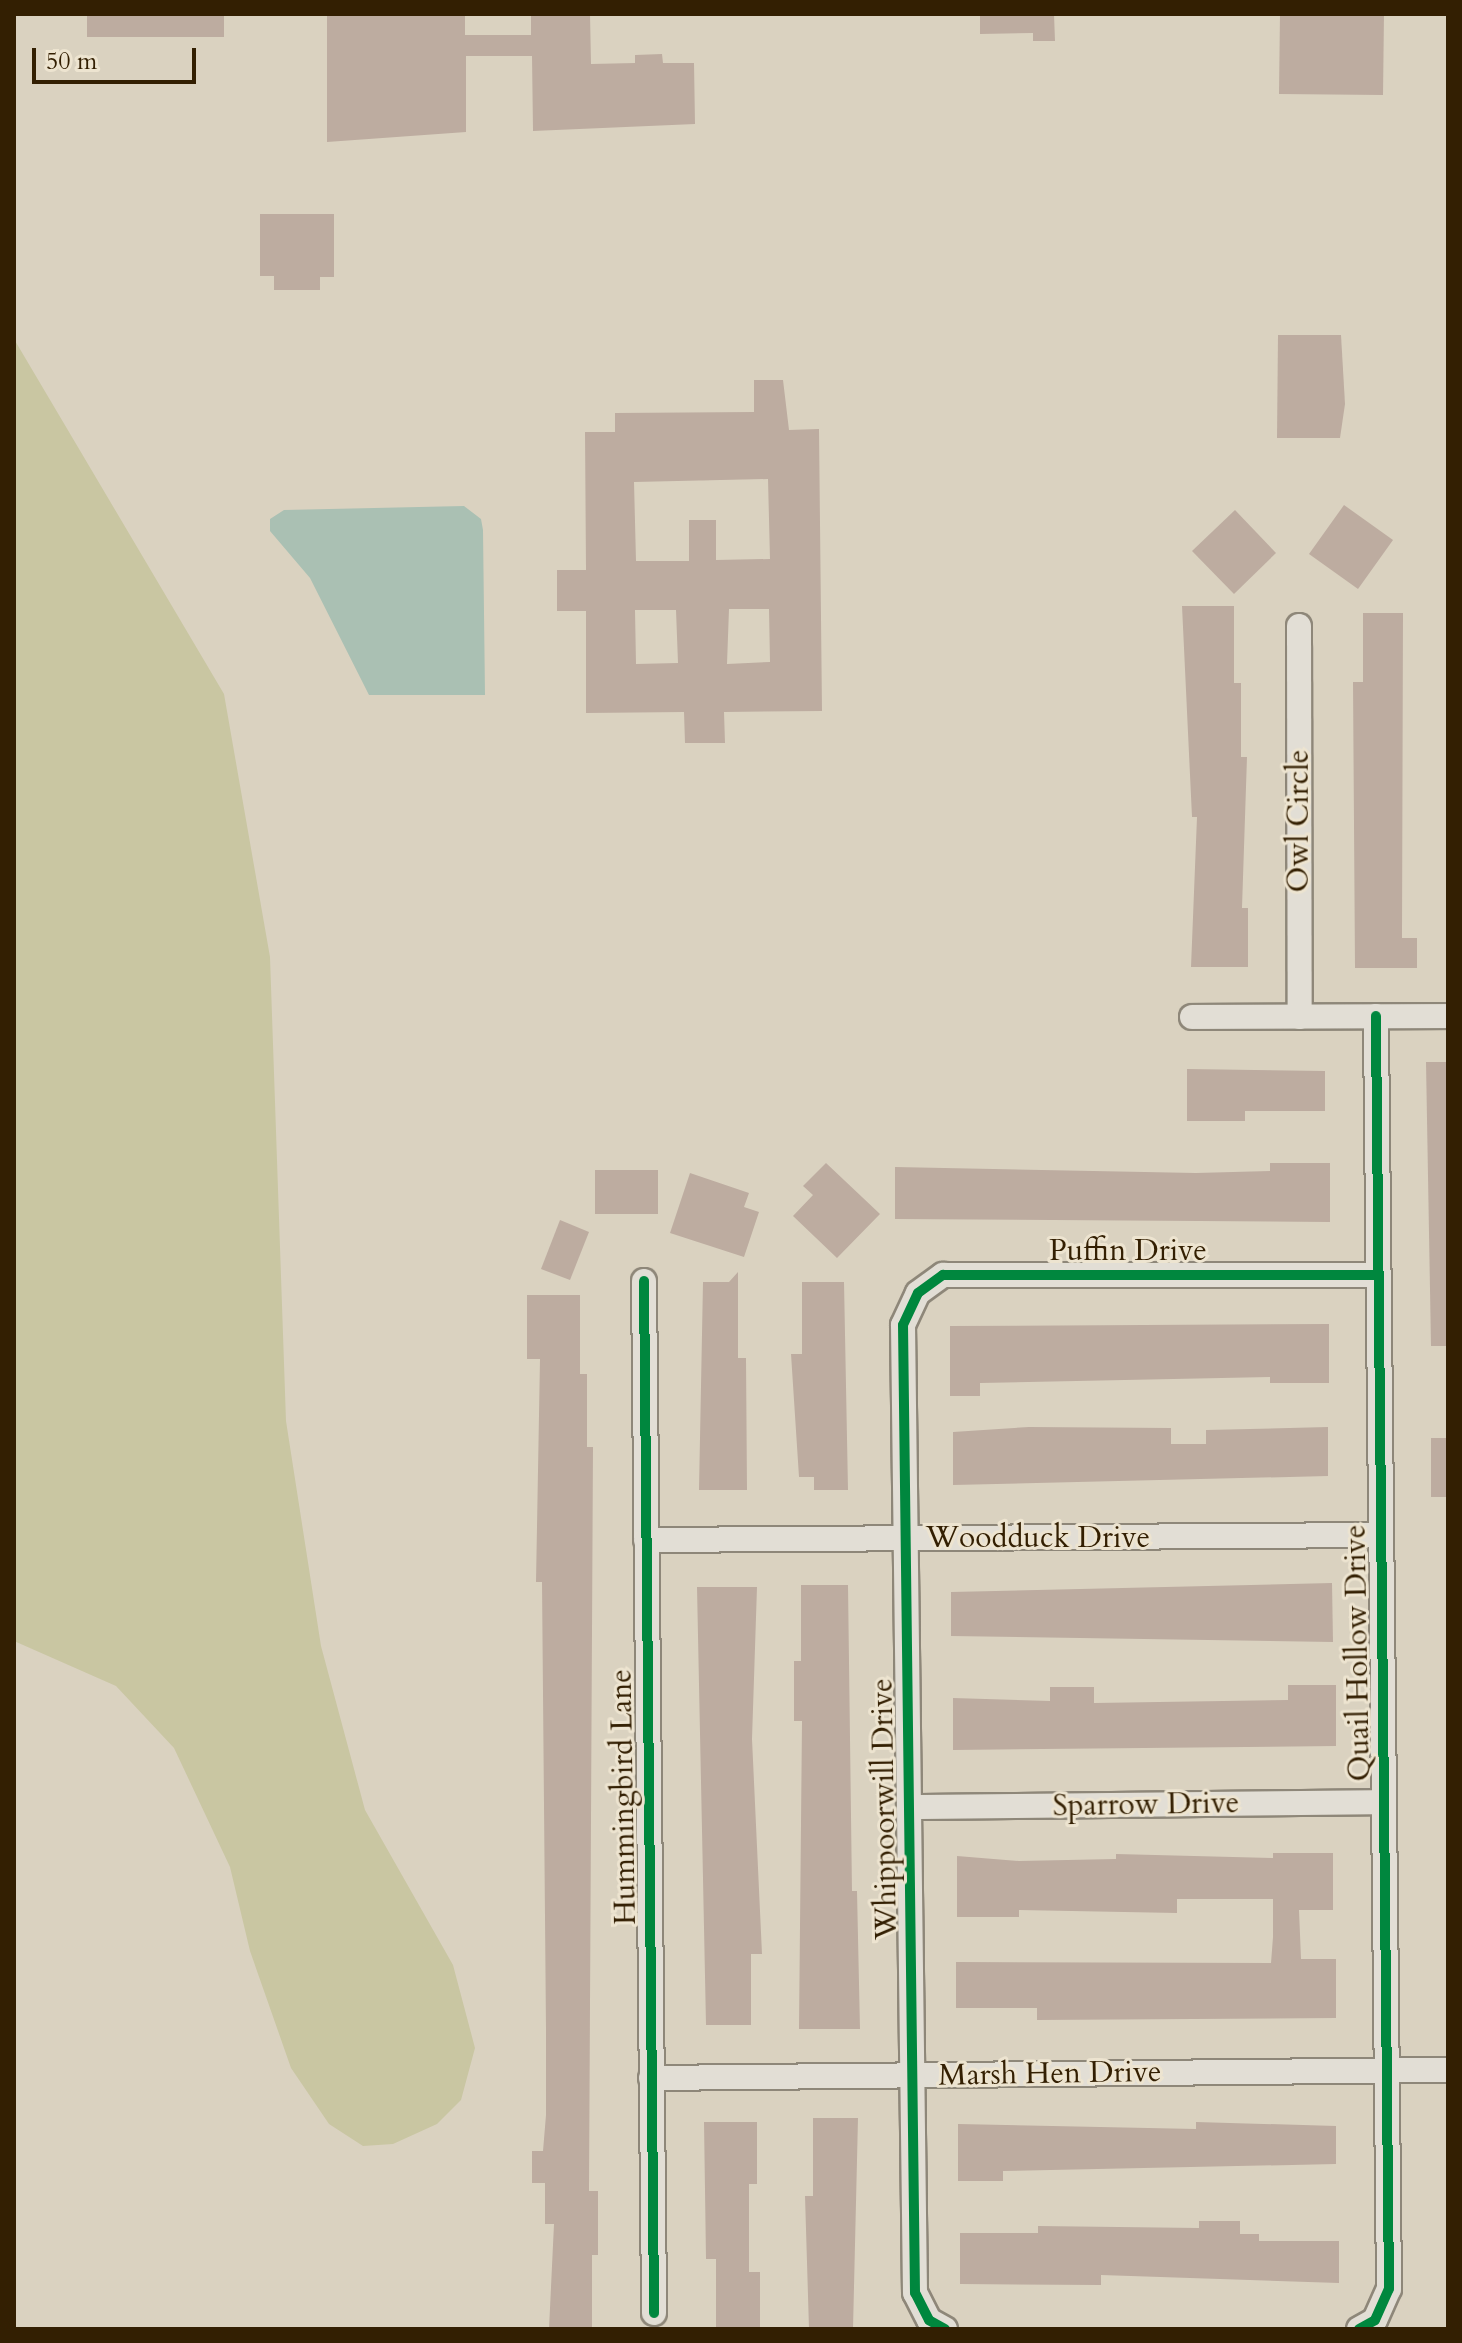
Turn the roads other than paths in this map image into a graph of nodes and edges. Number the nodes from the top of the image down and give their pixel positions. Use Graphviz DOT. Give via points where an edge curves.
graph roads {
  1 [pos="1299,626"];
  2 [pos="1376,1016"];
  3 [pos="1448,1016"];
  4 [pos="1192,1017"];
  5 [pos="1300,1017"];
  6 [pos="1379,1275"];
  7 [pos="644,1281"];
  8 [pos="903,1325"];
  9 [pos="1381,1535"];
  10 [pos="905,1539"];
  11 [pos="646,1540"];
  12 [pos="1384,1802"];
  13 [pos="909,1807"];
  14 [pos="1448,2070"];
  15 [pos="1387,2071"];
  16 [pos="912,2075"];
  17 [pos="651,2078"];
  18 [pos="654,2313"];
  19 [pos="945,2329"];
  20 [pos="1359,2329"];
  1 -- 5 [label="street, Owl Circle"];
  2 -- 3 [label="street"];
  2 -- 5 [label="street"];
  2 -- 6 [label="street, Quail Hollow Drive"];
  4 -- 5 [label="street"];
  6 -- 8 [label="street, Puffin Drive" via="943,1275 918,1293"];
  6 -- 9 [label="street, Quail Hollow Drive"];
  7 -- 11 [label="street, Hummingbird Lane"];
  8 -- 10 [label="street, Whippoorwill Drive"];
  9 -- 10 [label="street, Woodduck Drive"];
  9 -- 12 [label="street, Quail Hollow Drive"];
  10 -- 11 [label="street, Woodduck Drive"];
  10 -- 13 [label="street, Whippoorwill Drive"];
  11 -- 17 [label="street, Hummingbird Lane"];
  12 -- 13 [label="street, Sparrow Drive"];
  12 -- 15 [label="street, Quail Hollow Drive"];
  13 -- 16 [label="street, Whippoorwill Drive"];
  14 -- 15 [label="street, Marsh Hen Drive"];
  15 -- 16 [label="street, Marsh Hen Drive"];
  15 -- 20 [label="street, Quail Hollow Drive" via="1389,2289 1375,2320"];
  16 -- 17 [label="street, Marsh Hen Drive"];
  16 -- 19 [label="street, Whippoorwill Drive" via="915,2293 929,2320"];
  17 -- 18 [label="street, Hummingbird Lane"];
}
